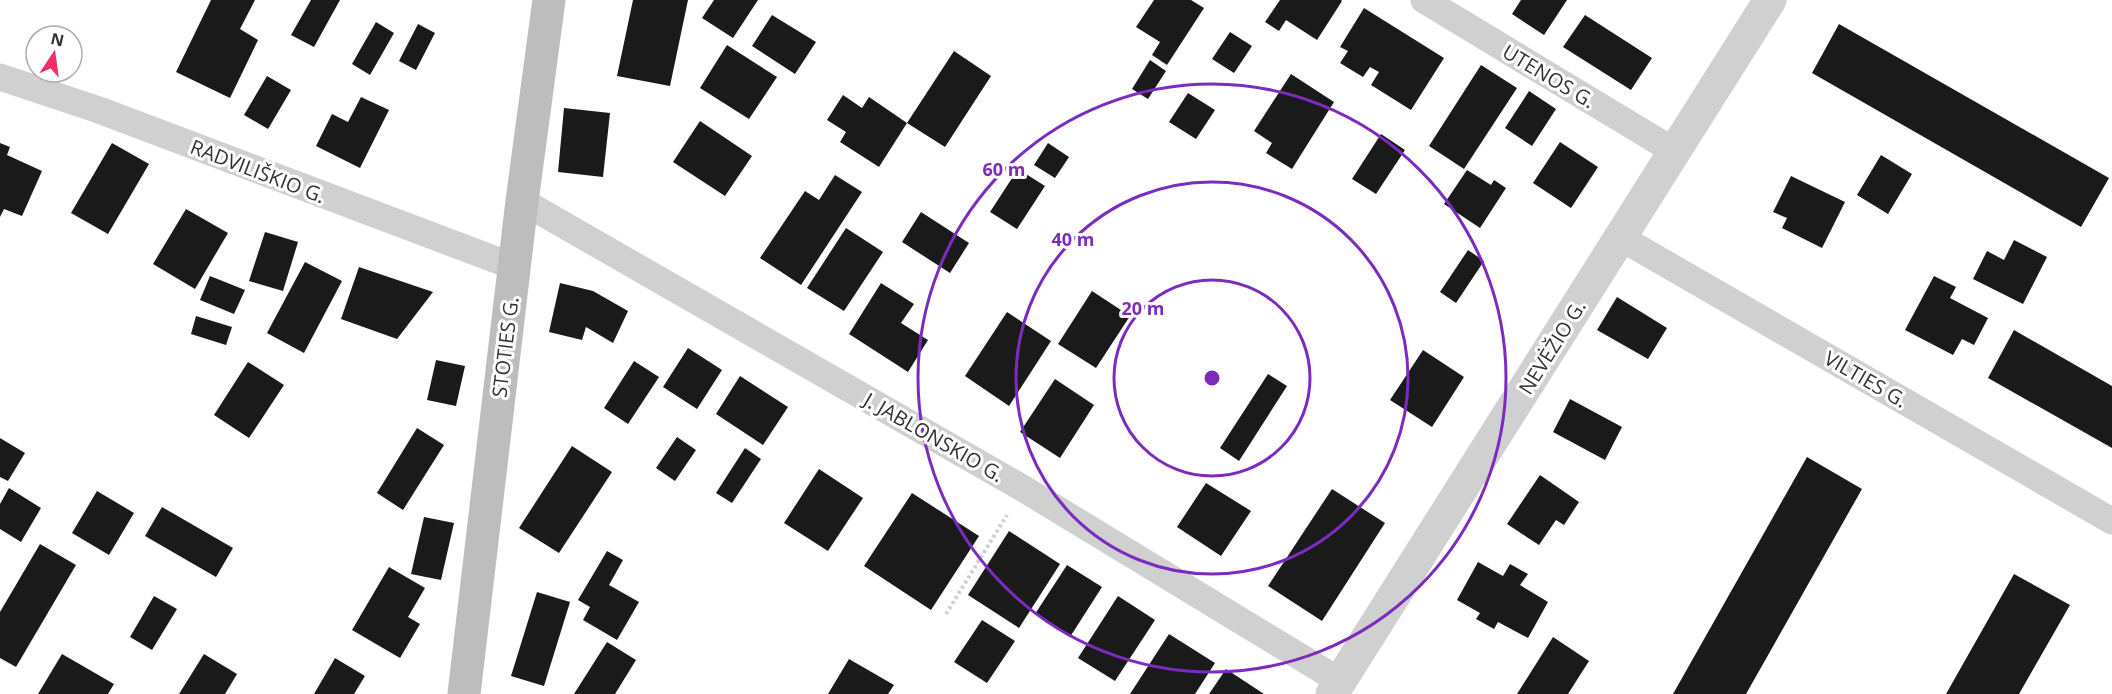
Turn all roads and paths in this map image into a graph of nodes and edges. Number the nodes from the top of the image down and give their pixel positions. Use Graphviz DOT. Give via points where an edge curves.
graph roads {
  1 [pos="549,0"];
  2 [pos="1424,0"];
  3 [pos="1770,0"];
  4 [pos="0,77"];
  5 [pos="1674,151"];
  6 [pos="522,201"];
  7 [pos="1621,238"];
  8 [pos="515,267"];
  9 [pos="1024,489"];
  10 [pos="2112,520"];
  11 [pos="946,614"];
  12 [pos="1336,687"];
  13 [pos="464,694"];
  1 -- 6 [label="main road, STOTIES G."];
  2 -- 5 [label="street, UTENOS G."];
  3 -- 5 [label="street, NEVĖŽIO G."];
  4 -- 8 [label="street, RADVILIŠKIO G." via="99,110"];
  5 -- 7 [label="street, NEVĖŽIO G."];
  6 -- 8 [label="main road, STOTIES G."];
  6 -- 9 [label="street, J. JABLONSKIO G."];
  7 -- 10 [label="street, VILTIES G."];
  7 -- 12 [label="street, NEVĖŽIO G."];
  8 -- 13 [label="main road, STOTIES G."];
  9 -- 11 [label="path"];
  9 -- 12 [label="street, J. JABLONSKIO G."];
}
